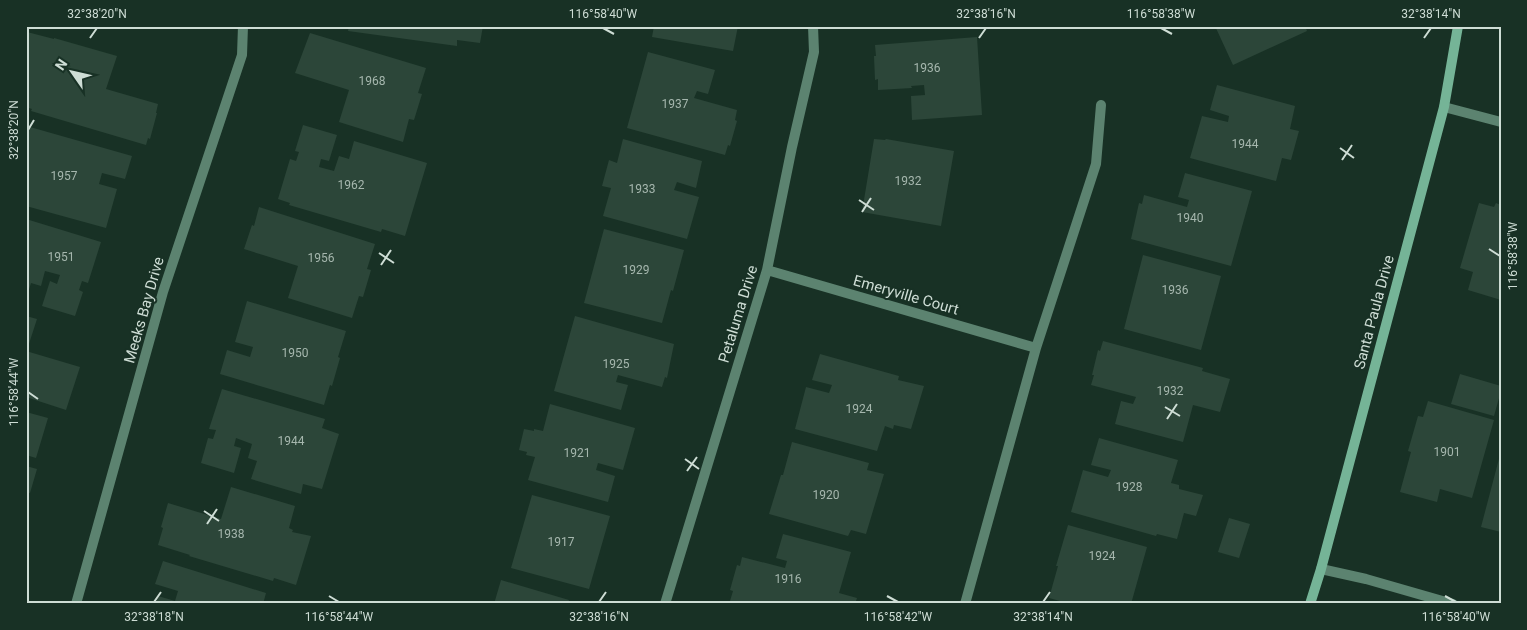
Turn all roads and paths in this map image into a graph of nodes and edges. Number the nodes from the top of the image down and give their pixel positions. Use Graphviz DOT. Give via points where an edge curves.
graph roads {
  1 [pos="243,26"];
  2 [pos="813,26"];
  3 [pos="1458,26"];
  4 [pos="1101,105"];
  5 [pos="1444,107"];
  6 [pos="1501,122"];
  7 [pos="768,270"];
  8 [pos="1036,348"];
  9 [pos="1321,569"];
  10 [pos="76,604"];
  11 [pos="665,604"];
  12 [pos="965,604"];
  13 [pos="1310,604"];
  14 [pos="1453,604"];
  1 -- 10 [label="street, Meeks Bay Drive" via="242,55 163,292"];
  2 -- 7 [label="street, Petaluma Drive" via="814,52"];
  3 -- 5 [label="street, Santa Paula Drive"];
  4 -- 8 [label="street" via="1096,164"];
  5 -- 6 [label="street"];
  5 -- 9 [label="street, Santa Paula Drive"];
  7 -- 8 [label="street, Emeryville Court"];
  7 -- 11 [label="street, Petaluma Drive"];
  8 -- 12 [label="street"];
  9 -- 13 [label="street, Santa Paula Drive"];
  9 -- 14 [label="street"];
}
